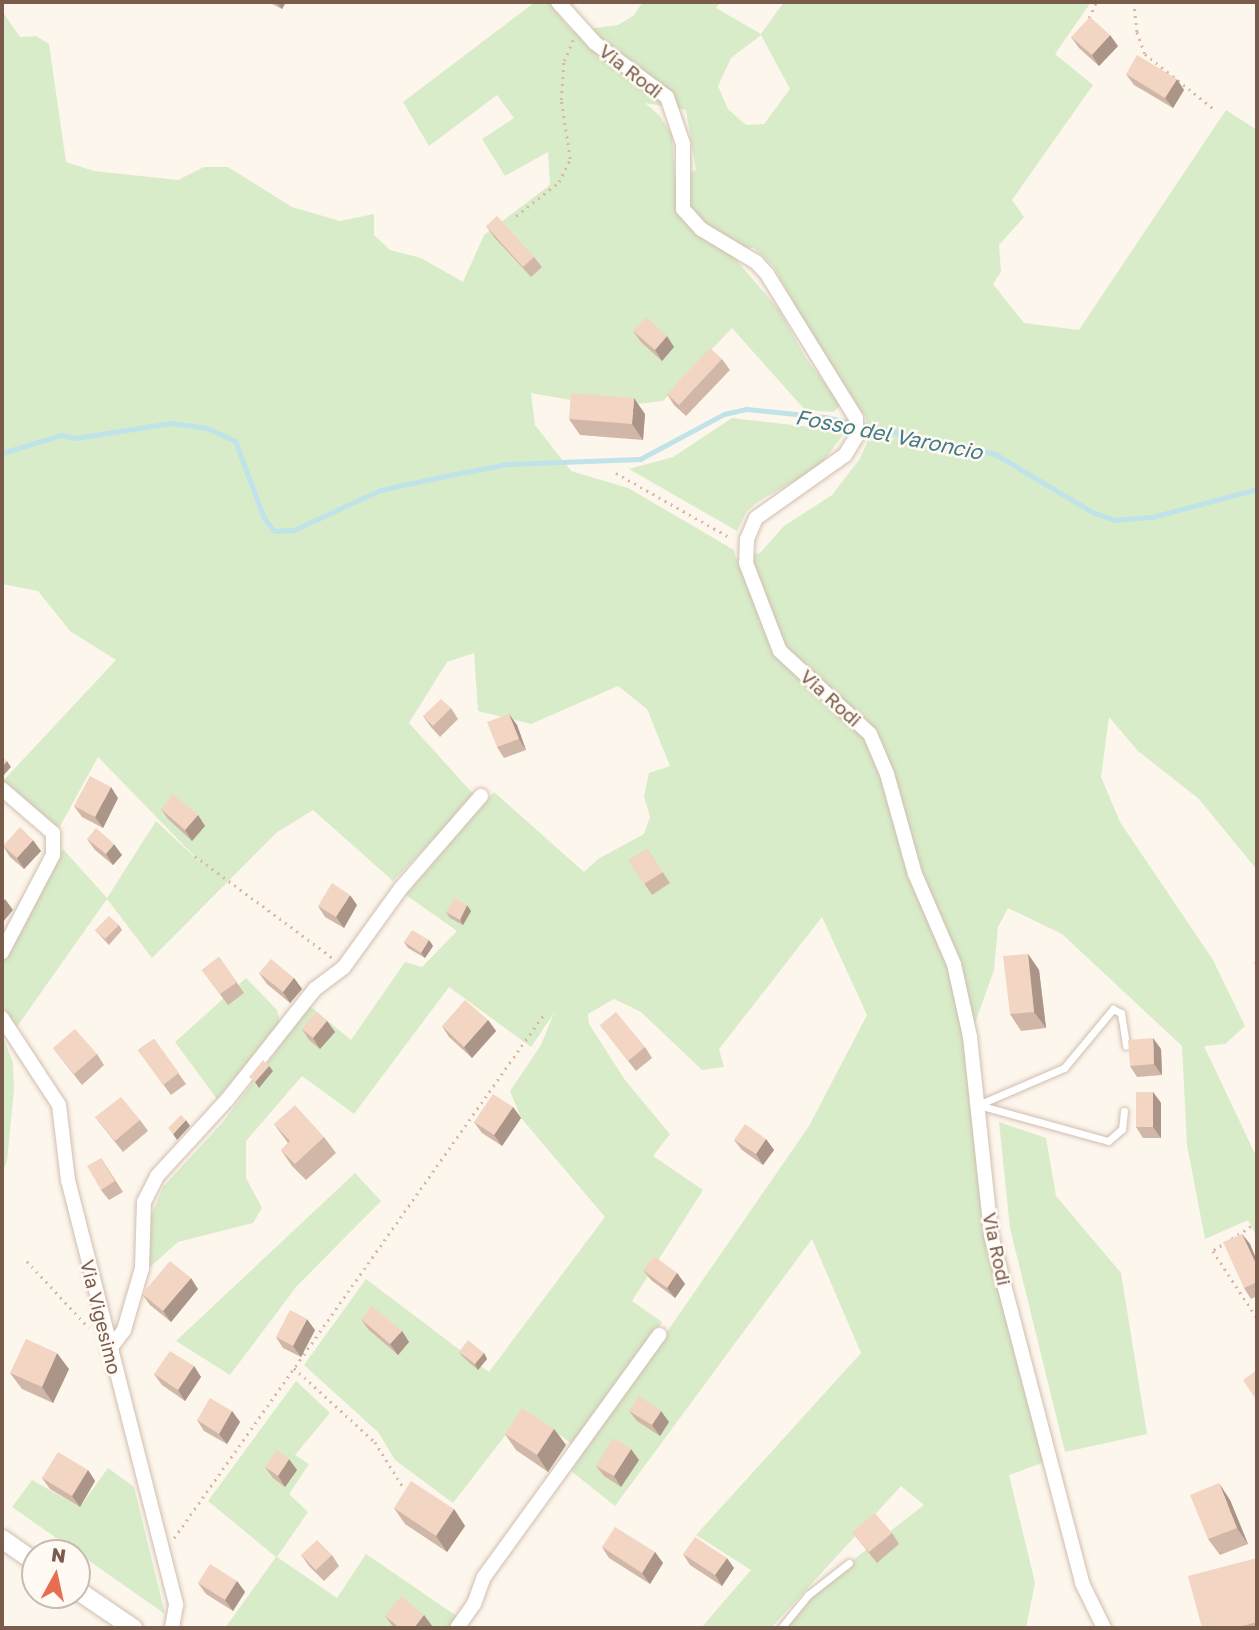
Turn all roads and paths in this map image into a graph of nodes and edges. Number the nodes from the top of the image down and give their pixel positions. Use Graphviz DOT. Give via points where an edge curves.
graph roads {
  1 [pos="558,2"];
  2 [pos="1097,2"];
  3 [pos="1134,2"];
  4 [pos="1089,19"];
  5 [pos="584,31"];
  6 [pos="1214,109"];
  7 [pos="516,216"];
  8 [pos="615,473"];
  9 [pos="746,547"];
  10 [pos="2,789"];
  11 [pos="481,796"];
  12 [pos="195,856"];
  13 [pos="2,951"];
  14 [pos="1256,962"];
  15 [pos="344,967"];
  16 [pos="1257,970"];
  17 [pos="544,1014"];
  18 [pos="2,1018"];
  19 [pos="1126,1046"];
  20 [pos="978,1105"];
  21 [pos="1124,1111"];
  22 [pos="1257,1223"];
  23 [pos="27,1261"];
  24 [pos="1257,1318"];
  25 [pos="659,1335"];
  26 [pos="109,1350"];
  27 [pos="294,1368"];
  28 [pos="403,1487"];
  29 [pos="2,1539"];
  30 [pos="21,1552"];
  31 [pos="162,1555"];
  32 [pos="849,1563"];
  33 [pos="91,1600"];
  34 [pos="133,1628"];
  35 [pos="172,1628"];
  36 [pos="457,1628"];
  37 [pos="782,1628"];
  38 [pos="1104,1628"];
  1 -- 5 [label="street, Via Rodi"];
  2 -- 4 [label="path"];
  3 -- 6 [label="path" via="1145,54"];
  5 -- 7 [label="path" via="571,43 564,61 561,100 570,159 559,182"];
  5 -- 9 [label="street, Via Rodi" via="667,97 683,144 683,209 701,229 756,262 767,274 856,418 850,448 762,512 752,525"];
  8 -- 9 [label="path"];
  9 -- 20 [label="street, Via Rodi" via="749,576 780,651 859,720 881,755 908,856 954,964"];
  10 -- 13 [label="street" via="53,833 53,855"];
  11 -- 15 [label="street" via="401,888"];
  12 -- 15 [label="path"];
  14 -- 16 [label="path"];
  15 -- 26 [label="street" via="315,989 227,1100 157,1176 144,1202 142,1268 124,1330"];
  17 -- 27 [label="path"];
  18 -- 26 [label="street, Via Vigesimo" via="59,1105 68,1180"];
  19 -- 20 [label="lane" via="1121,1013 1113,1009 1064,1068"];
  20 -- 21 [label="lane" via="1108,1141 1117,1138 1122,1129"];
  20 -- 38 [label="street, Via Rodi" via="991,1235 1082,1583"];
  22 -- 24 [label="path" via="1213,1251"];
  23 -- 26 [label="path"];
  25 -- 36 [label="street" via="484,1577 474,1604"];
  26 -- 31 [label="street, Via Vigesimo"];
  27 -- 28 [label="path" via="375,1442"];
  27 -- 31 [label="path"];
  29 -- 30 [label="street"];
  31 -- 35 [label="street, Via Vigesimo" via="176,1605"];
  32 -- 37 [label="lane" via="808,1595"];
  33 -- 34 [label="street"];
}
